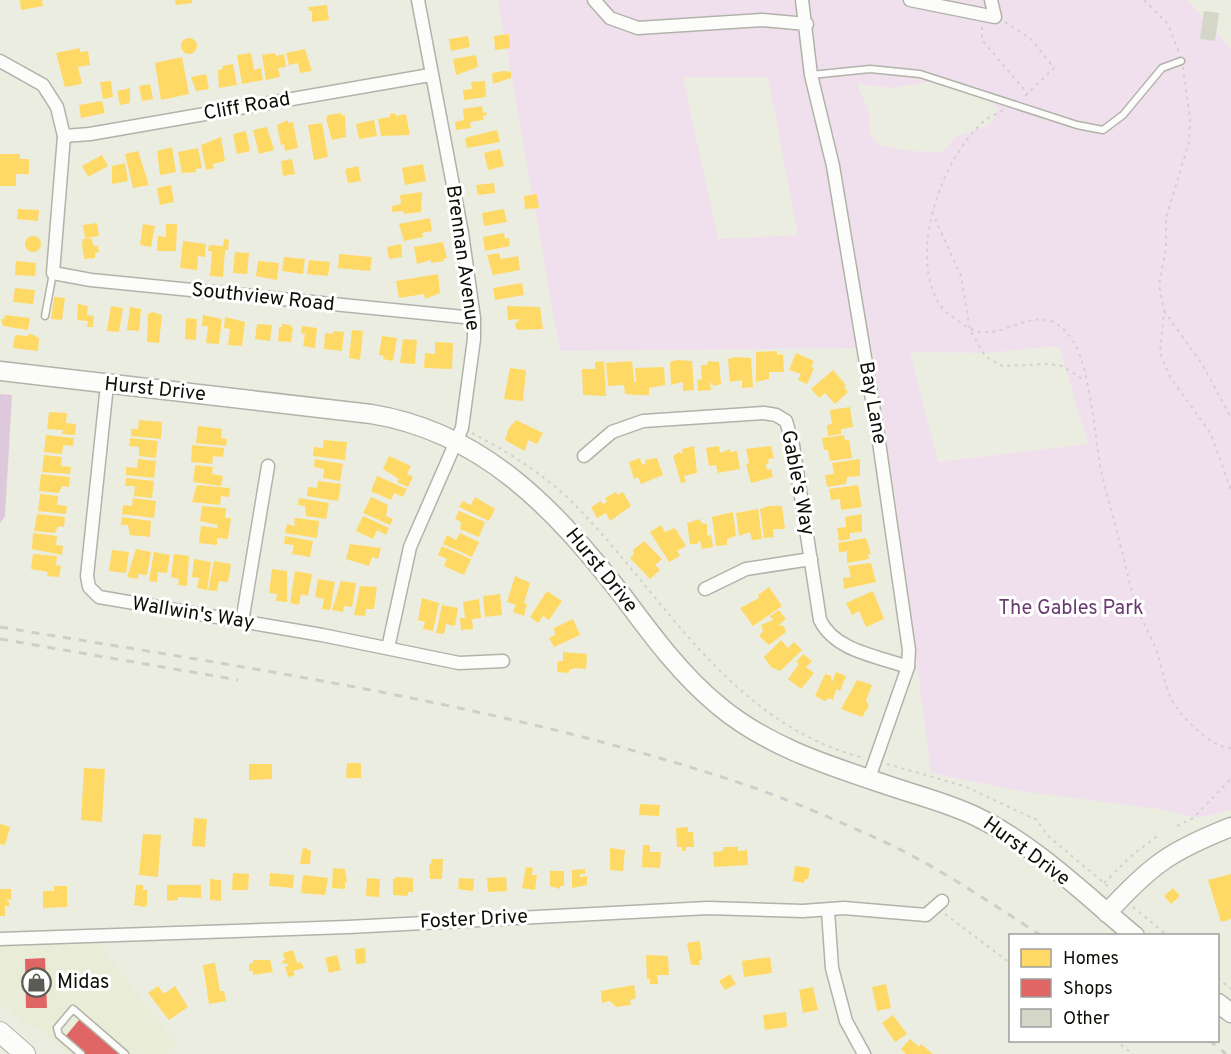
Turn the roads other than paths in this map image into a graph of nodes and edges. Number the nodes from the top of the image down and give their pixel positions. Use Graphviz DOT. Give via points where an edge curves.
graph roads {
  1 [pos="417,0"];
  2 [pos="594,0"];
  3 [pos="802,0"];
  4 [pos="910,0"];
  5 [pos="992,0"];
  6 [pos="807,24"];
  7 [pos="0,61"];
  8 [pos="1181,61"];
  9 [pos="430,75"];
  10 [pos="812,75"];
  11 [pos="64,136"];
  12 [pos="53,273"];
  13 [pos="45,316"];
  14 [pos="474,318"];
  15 [pos="0,371"];
  16 [pos="107,385"];
  17 [pos="460,435"];
  18 [pos="584,456"];
  19 [pos="268,466"];
  20 [pos="811,559"];
  21 [pos="705,589"];
  22 [pos="242,622"];
  23 [pos="388,648"];
  24 [pos="503,660"];
  25 [pos="908,667"];
  26 [pos="868,778"];
  27 [pos="1231,827"];
  28 [pos="939,904"];
  29 [pos="828,911"];
  30 [pos="1107,913"];
  31 [pos="1133,934"];
  32 [pos="0,939"];
  33 [pos="1219,1004"];
  34 [pos="1231,1013"];
  35 [pos="0,1033"];
  36 [pos="25,1054"];
  37 [pos="81,1054"];
  38 [pos="125,1054"];
  39 [pos="864,1054"];
  1 -- 9 [label="street, Brennan Avenue"];
  2 -- 6 [label="street" via="610,18 640,28 762,20"];
  3 -- 6 [label="street, Bay Lane"];
  4 -- 5 [label="street" via="989,16"];
  6 -- 10 [label="street, Bay Lane"];
  7 -- 11 [label="street" via="43,85 57,107"];
  8 -- 10 [label="lane" via="1162,68 1123,115 1103,130 920,74 870,69"];
  9 -- 11 [label="street, Cliff Road"];
  9 -- 14 [label="street, Brennan Avenue" via="462,233"];
  10 -- 25 [label="street, Bay Lane" via="833,166 878,435 909,650"];
  11 -- 12 [label="street"];
  12 -- 13 [label="lane"];
  12 -- 14 [label="street, Southview Road"];
  14 -- 17 [label="street, Brennan Avenue"];
  15 -- 16 [label="street, Hurst Drive"];
  16 -- 17 [label="street, Hurst Drive" via="371,414"];
  16 -- 22 [label="street, Wallwin's Way" via="89,587 107,600"];
  17 -- 23 [label="street, Brennan Avenue" via="410,547"];
  17 -- 26 [label="street, Hurst Drive" via="559,520 676,663 719,707 790,750"];
  18 -- 20 [label="street, Gable's Way" via="612,432 643,421 776,415 790,429"];
  19 -- 22 [label="street"];
  20 -- 21 [label="street" via="746,569"];
  20 -- 25 [label="street, Gable's Way" via="820,620 830,636"];
  22 -- 23 [label="street, Wallwin's Way"];
  23 -- 24 [label="street, Wallwin's Way" via="459,663"];
  25 -- 26 [label="street, Bay Lane"];
  26 -- 30 [label="street, Hurst Drive" via="934,799 987,822 1020,842"];
  27 -- 30 [label="street" via="1154,864"];
  28 -- 29 [label="street, Foster Drive" via="926,915 844,908"];
  29 -- 32 [label="street, Foster Drive" via="708,908 348,927"];
  29 -- 39 [label="street" via="832,968 846,1021"];
  30 -- 31 [label="street, Hurst Drive"];
  33 -- 34 [label="street"];
  35 -- 36 [label="main road"];
  37 -- 38 [label="lane" via="59,1035 57,1028 73,1009"];
}
